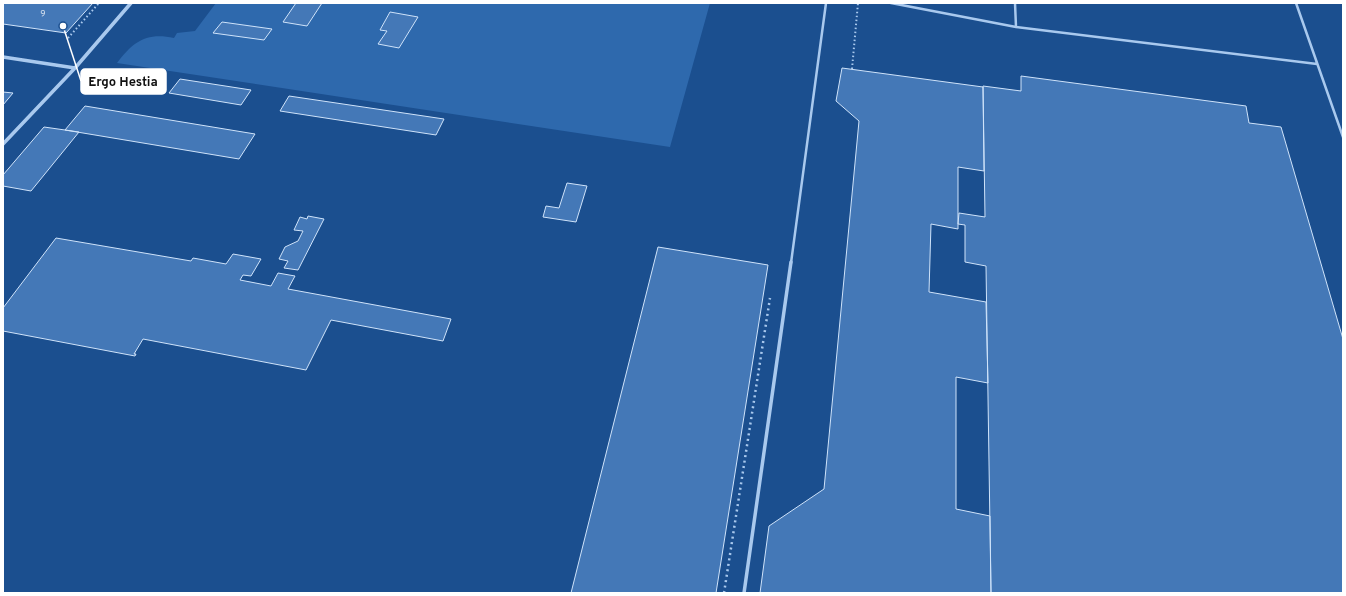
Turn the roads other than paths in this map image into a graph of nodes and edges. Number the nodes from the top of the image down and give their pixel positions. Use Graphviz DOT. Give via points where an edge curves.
graph roads {
  1 [pos="131,3"];
  2 [pos="826,3"];
  3 [pos="891,3"];
  4 [pos="1015,3"];
  5 [pos="1296,3"];
  6 [pos="1016,27"];
  7 [pos="3,57"];
  8 [pos="1317,64"];
  9 [pos="75,68"];
  10 [pos="1343,138"];
  11 [pos="3,144"];
  12 [pos="744,593"];
  1 -- 9 [label="street"];
  2 -- 12 [label="lane"];
  3 -- 6 [label="lane"];
  4 -- 6 [label="lane"];
  5 -- 8 [label="lane"];
  6 -- 8 [label="lane"];
  7 -- 9 [label="street"];
  8 -- 10 [label="lane"];
  9 -- 11 [label="street"];
}
